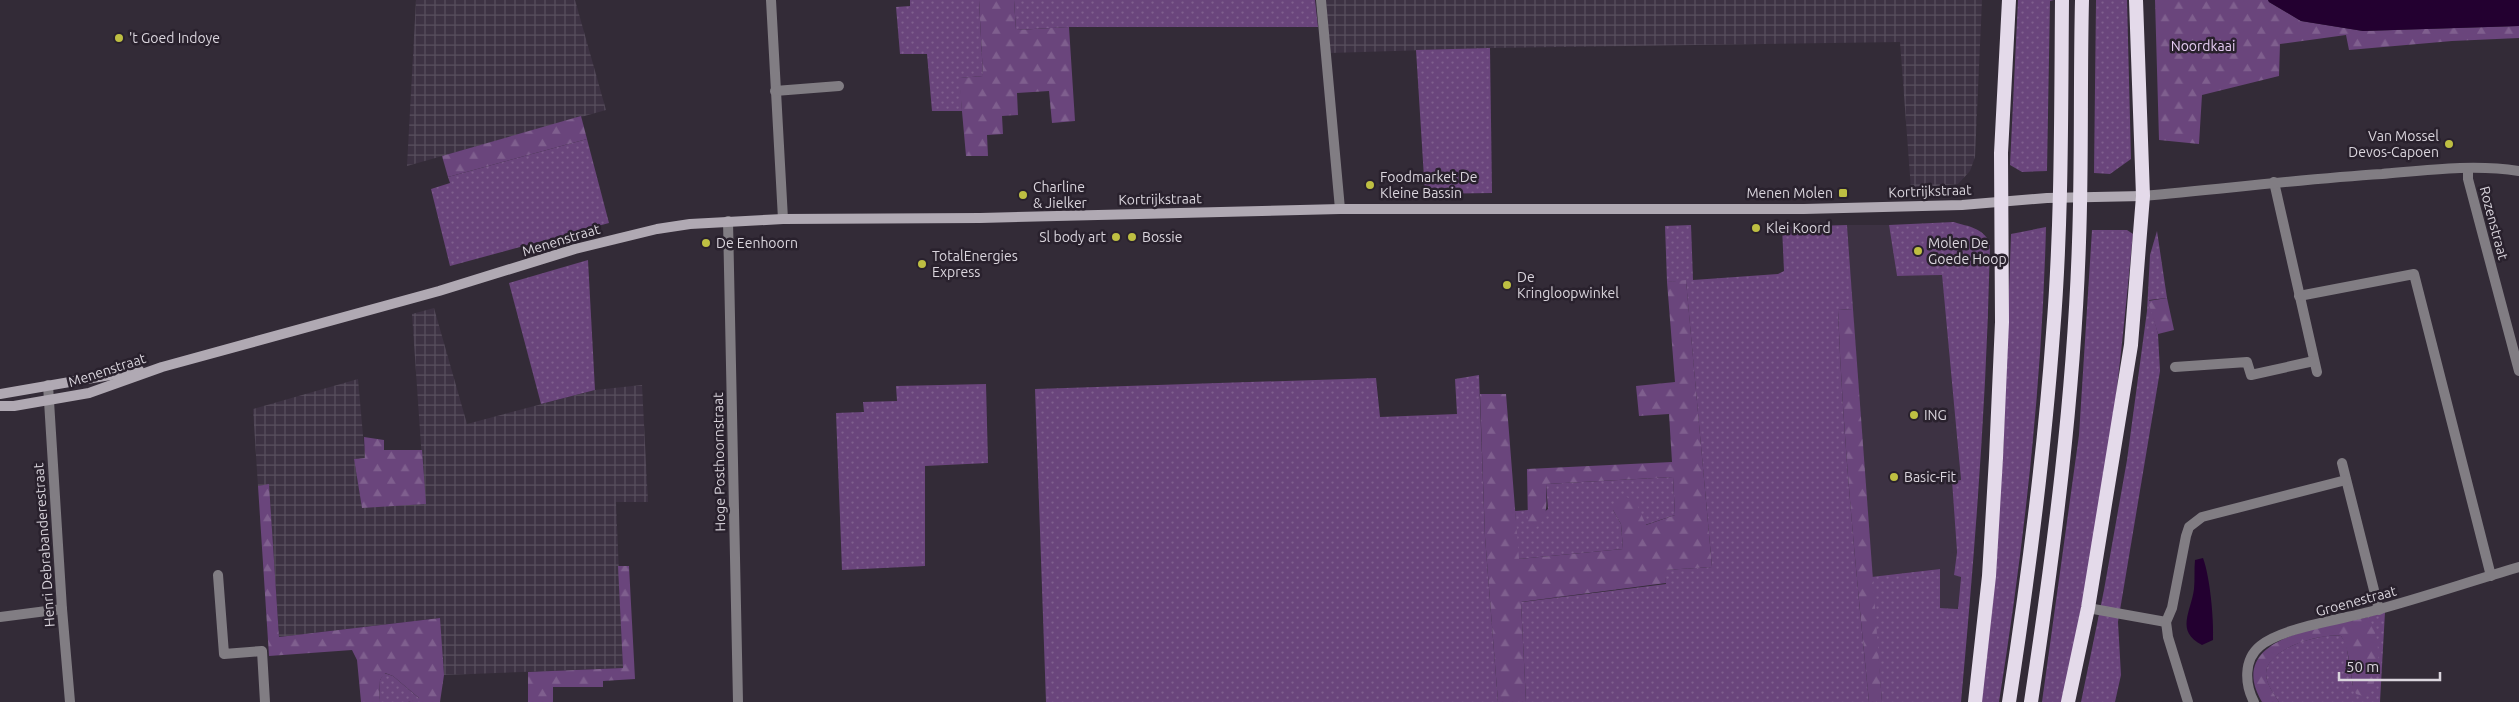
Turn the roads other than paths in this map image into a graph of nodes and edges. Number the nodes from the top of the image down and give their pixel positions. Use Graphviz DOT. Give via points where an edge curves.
graph roads {
  1 [pos="771,0"];
  2 [pos="1321,0"];
  3 [pos="2010,0"];
  4 [pos="2062,0"];
  5 [pos="2082,0"];
  6 [pos="2136,0"];
  7 [pos="839,86"];
  8 [pos="775,91"];
  9 [pos="2468,168"];
  10 [pos="2519,171"];
  11 [pos="2274,182"];
  12 [pos="2143,196"];
  13 [pos="2002,201"];
  14 [pos="1340,209"];
  15 [pos="783,218"];
  16 [pos="980,218"];
  17 [pos="728,221"];
  18 [pos="2299,296"];
  19 [pos="2314,361"];
  20 [pos="162,367"];
  21 [pos="2175,367"];
  22 [pos="2519,371"];
  23 [pos="2317,372"];
  24 [pos="48,385"];
  25 [pos="0,394"];
  26 [pos="49,401"];
  27 [pos="0,406"];
  28 [pos="2342,463"];
  29 [pos="2346,480"];
  30 [pos="2519,567"];
  31 [pos="218,575"];
  32 [pos="2491,576"];
  33 [pos="2088,608"];
  34 [pos="62,609"];
  35 [pos="2379,610"];
  36 [pos="0,617"];
  37 [pos="2166,622"];
  38 [pos="70,702"];
  39 [pos="265,702"];
  40 [pos="738,702"];
  41 [pos="1975,702"];
  42 [pos="2009,702"];
  43 [pos="2031,702"];
  44 [pos="2068,702"];
  45 [pos="2188,702"];
  46 [pos="2254,702"];
  1 -- 8 [label="street"];
  2 -- 14 [label="street"];
  3 -- 13 [label="highway" via="2001,153"];
  4 -- 42 [label="highway" via="2058,247 2053,332 2030,567"];
  5 -- 43 [label="highway" via="2081,168 2074,330 2052,565"];
  6 -- 12 [label="highway"];
  7 -- 8 [label="street"];
  8 -- 15 [label="street"];
  9 -- 10 [label="street, Kortrijkstraat"];
  9 -- 11 [label="street, Kortrijkstraat"];
  9 -- 22 [label="street, Rozenstraat" via="2468,179"];
  11 -- 12 [label="street, Kortrijkstraat"];
  11 -- 18 [label="street"];
  12 -- 13 [label="main road, Kortrijkstraat"];
  12 -- 33 [label="highway" via="2131,345"];
  13 -- 14 [label="main road, Kortrijkstraat" via="1804,209"];
  13 -- 41 [label="highway" via="2002,322 1996,458 1989,576"];
  14 -- 16 [label="main road, Kortrijkstraat"];
  15 -- 16 [label="main road, Menenstraat"];
  15 -- 17 [label="main road, Menenstraat"];
  17 -- 20 [label="main road, Menenstraat" via="657,228 606,240 439,291"];
  17 -- 40 [label="street, Hoge Posthoornstraat"];
  18 -- 19 [label="street"];
  18 -- 32 [label="street" via="2414,274"];
  19 -- 21 [label="street" via="2251,374 2247,362"];
  19 -- 23 [label="street"];
  20 -- 24 [label="main road, Menenstraat"];
  20 -- 26 [label="main road, Menenstraat" via="89,393"];
  24 -- 25 [label="main road, Menenstraat"];
  24 -- 26 [label="street, Henri Debrabanderestraat"];
  26 -- 27 [label="main road, Menenstraat"];
  26 -- 34 [label="street, Henri Debrabanderestraat"];
  28 -- 29 [label="street"];
  29 -- 35 [label="street"];
  29 -- 37 [label="street" via="2202,517 2194,522 2186,536 2172,608"];
  30 -- 32 [label="street, Groenestraat"];
  31 -- 39 [label="street" via="224,654 262,651"];
  32 -- 35 [label="street, Groenestraat"];
  33 -- 37 [label="street"];
  33 -- 44 [label="highway"];
  34 -- 36 [label="street"];
  34 -- 38 [label="street, Henri Debrabanderestraat"];
  35 -- 46 [label="street, Groenestraat" via="2283,634 2259,646 2247,668 2246,679"];
  37 -- 45 [label="street"];
}
